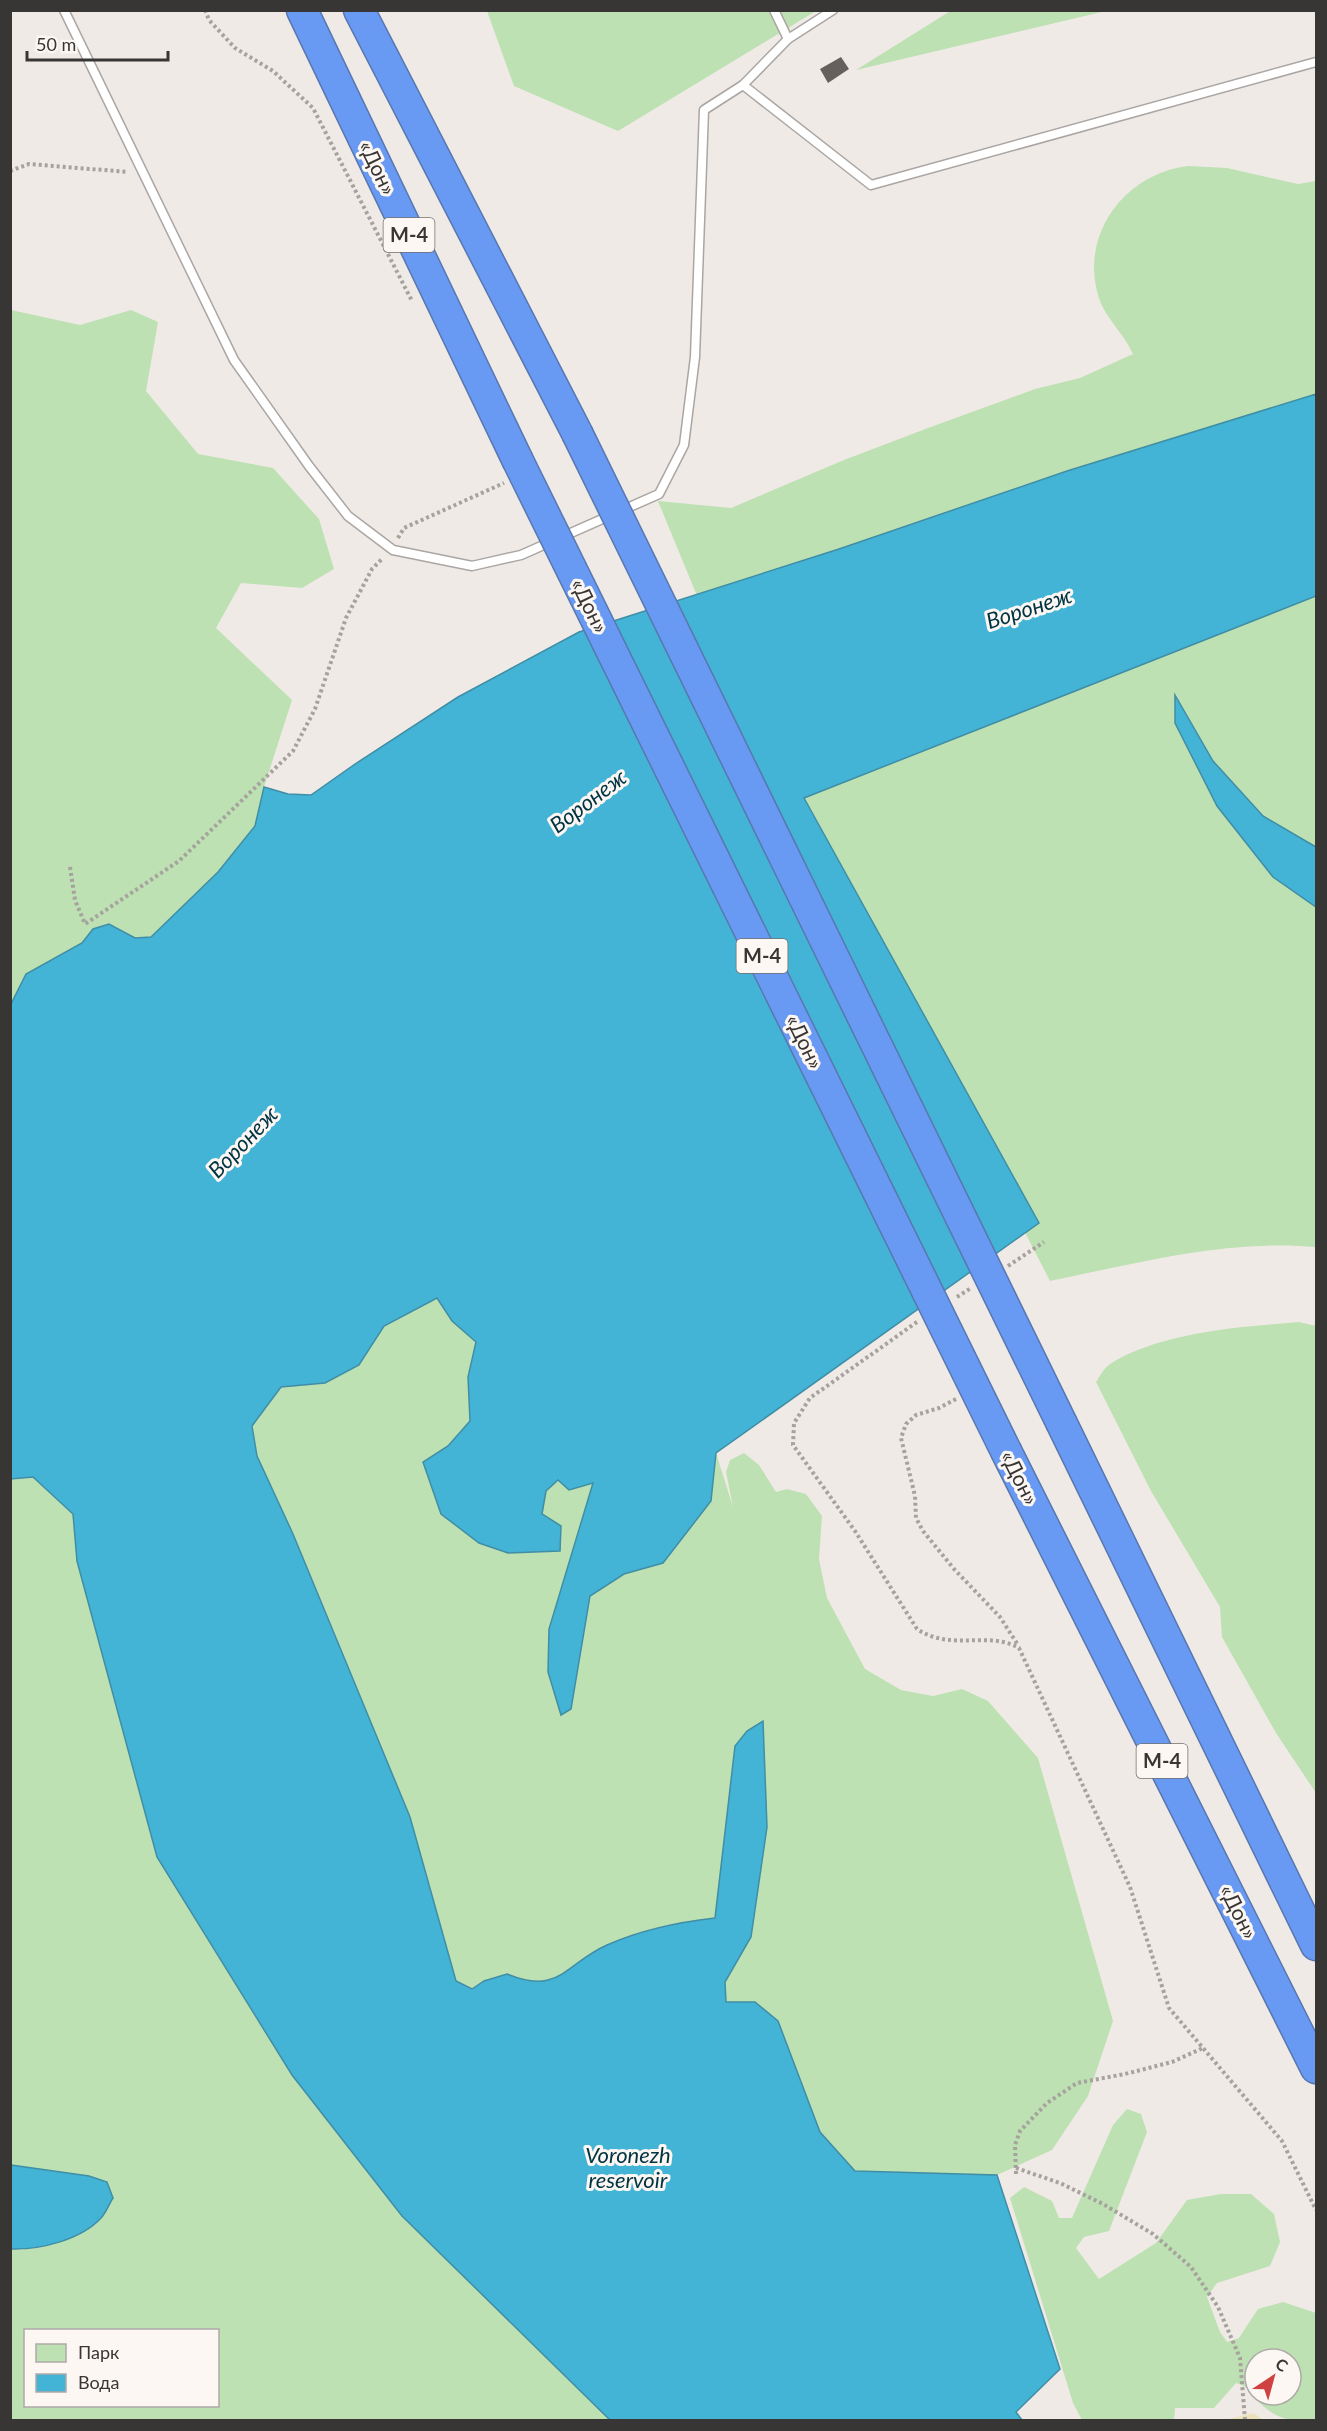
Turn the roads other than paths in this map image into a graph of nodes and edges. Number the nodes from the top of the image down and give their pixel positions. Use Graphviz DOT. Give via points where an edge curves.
graph roads {
  1 [pos="64,10"];
  2 [pos="302,10"];
  3 [pos="358,10"];
  4 [pos="774,10"];
  5 [pos="833,10"];
  6 [pos="788,39"];
  7 [pos="1317,62"];
  8 [pos="743,85"];
  9 [pos="1317,1945"];
  10 [pos="1317,2068"];
  1 -- 8 [label="lane" via="234,360 309,466 348,516 393,550 472,566 521,555 659,494 684,446 695,357 704,110"];
  2 -- 10 [label="highway, «Дон» / М-4, bridge" via="511,470"];
  3 -- 9 [label="highway, М-4, bridge" via="577,433"];
  4 -- 6 [label="lane"];
  5 -- 6 [label="lane"];
  6 -- 8 [label="lane"];
  7 -- 8 [label="lane" via="871,185"];
}
